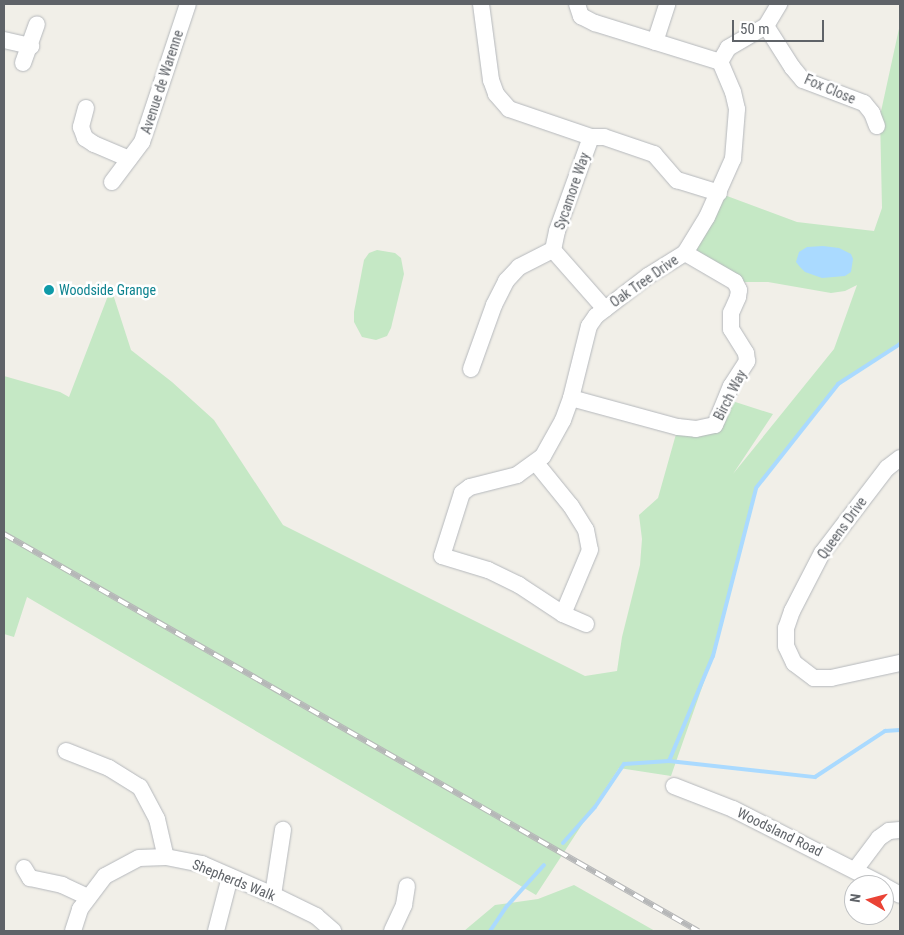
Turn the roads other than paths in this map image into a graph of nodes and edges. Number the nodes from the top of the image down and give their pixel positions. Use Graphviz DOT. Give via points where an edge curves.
graph roads {
  1 [pos="188,4"];
  2 [pos="481,4"];
  3 [pos="577,4"];
  4 [pos="667,4"];
  5 [pos="779,4"];
  6 [pos="37,24"];
  7 [pos="766,26"];
  8 [pos="4,40"];
  9 [pos="655,42"];
  10 [pos="30,46"];
  11 [pos="720,62"];
  12 [pos="23,63"];
  13 [pos="86,108"];
  14 [pos="877,126"];
  15 [pos="591,137"];
  16 [pos="129,159"];
  17 [pos="112,182"];
  18 [pos="719,193"];
  19 [pos="553,250"];
  20 [pos="685,253"];
  21 [pos="605,309"];
  22 [pos="471,369"];
  23 [pos="571,398"];
  24 [pos="900,458"];
  25 [pos="536,463"];
  26 [pos="563,614"];
  27 [pos="586,624"];
  28 [pos="900,663"];
  29 [pos="66,751"];
  30 [pos="674,786"];
  31 [pos="283,830"];
  32 [pos="900,830"];
  33 [pos="166,856"];
  34 [pos="24,868"];
  35 [pos="855,870"];
  36 [pos="864,875"];
  37 [pos="230,877"];
  38 [pos="407,886"];
  39 [pos="273,895"];
  40 [pos="88,897"];
  41 [pos="73,931"];
  42 [pos="216,931"];
  43 [pos="333,931"];
  44 [pos="392,931"];
  1 -- 16 [label="street, Avenue de Warenne" via="142,142"];
  2 -- 15 [label="street" via="491,80 496,94 508,109"];
  3 -- 9 [label="street" via="582,16"];
  4 -- 9 [label="street"];
  5 -- 7 [label="street"];
  6 -- 10 [label="street"];
  7 -- 11 [label="street" via="728,48"];
  7 -- 14 [label="street, Fox Close" via="803,80 864,103"];
  8 -- 10 [label="street"];
  9 -- 11 [label="street"];
  10 -- 12 [label="street"];
  11 -- 18 [label="street, Oak Tree Drive" via="737,109 733,159"];
  13 -- 16 [label="street" via="80,127 85,138"];
  15 -- 18 [label="street, Sycamore Way" via="654,154 677,180"];
  15 -- 19 [label="street, Sycamore Way"];
  16 -- 17 [label="street, Avenue de Warenne"];
  18 -- 20 [label="street, Oak Tree Drive"];
  19 -- 21 [label="street"];
  19 -- 22 [label="street" via="519,267 506,280"];
  20 -- 21 [label="street, Oak Tree Drive"];
  20 -- 23 [label="street, Birch Way" via="735,282 739,290 731,313 732,329 747,361 731,386 715,425 696,429 678,427"];
  21 -- 23 [label="street, Oak Tree Drive" via="589,326"];
  23 -- 25 [label="street, Oak Tree Drive" via="552,443"];
  24 -- 28 [label="street, Queens Drive" via="887,468 828,545 810,575 786,628 786,646 794,663 814,678 831,678"];
  25 -- 26 [label="street" via="586,530 590,550"];
  25 -- 26 [label="street, Oak Tree Drive" via="517,475 470,487 462,493 442,556 488,570 519,585"];
  26 -- 27 [label="street, Oak Tree Drive"];
  29 -- 33 [label="street" via="109,768 140,787 157,819"];
  30 -- 35 [label="street, Woodsland Road" via="733,809"];
  31 -- 39 [label="street"];
  32 -- 35 [label="street" via="889,831 879,838"];
  33 -- 37 [label="street, Shepherds Walk" via="202,864"];
  33 -- 40 [label="street, Shepherds Walk" via="139,858 105,876"];
  34 -- 40 [label="street" via="30,878 62,885"];
  35 -- 36 [label="street, Woodsland Road"];
  37 -- 39 [label="street, Shepherds Walk"];
  37 -- 42 [label="street"];
  38 -- 44 [label="street" via="404,905"];
  39 -- 43 [label="street, Shepherds Walk" via="316,916"];
  40 -- 41 [label="street, Shepherds Walk"];
}
